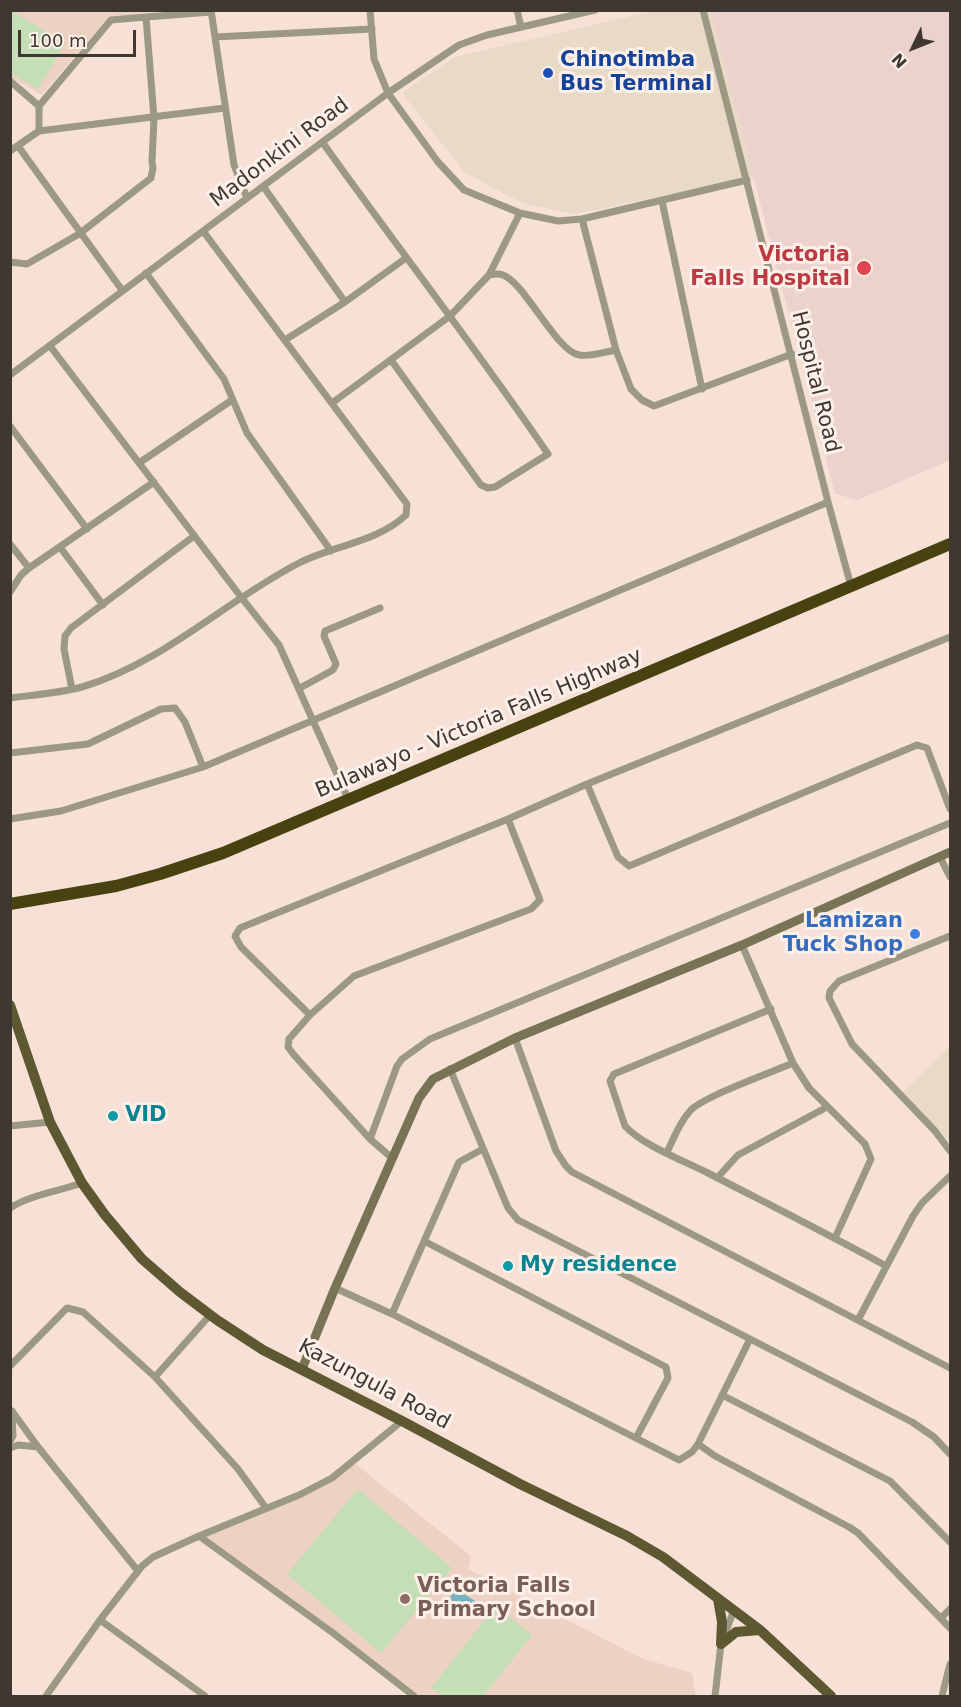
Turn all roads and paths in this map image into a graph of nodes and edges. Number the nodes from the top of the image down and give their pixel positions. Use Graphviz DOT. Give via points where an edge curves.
graph roads {
  1 [pos="370,10"];
  2 [pos="517,10"];
  3 [pos="595,10"];
  4 [pos="703,10"];
  5 [pos="211,11"];
  6 [pos="146,17"];
  7 [pos="521,27"];
  8 [pos="372,29"];
  9 [pos="215,37"];
  10 [pos="10,81"];
  11 [pos="388,93"];
  12 [pos="39,105"];
  13 [pos="225,108"];
  14 [pos="154,118"];
  15 [pos="39,131"];
  16 [pos="322,142"];
  17 [pos="18,147"];
  18 [pos="10,151"];
  19 [pos="747,180"];
  20 [pos="263,186"];
  21 [pos="247,198"];
  22 [pos="662,201"];
  23 [pos="520,213"];
  24 [pos="582,219"];
  25 [pos="203,231"];
  26 [pos="79,234"];
  27 [pos="406,258"];
  28 [pos="10,262"];
  29 [pos="146,273"];
  30 [pos="489,275"];
  31 [pos="122,290"];
  32 [pos="345,302"];
  33 [pos="450,316"];
  34 [pos="285,340"];
  35 [pos="50,346"];
  36 [pos="616,350"];
  37 [pos="792,354"];
  38 [pos="391,360"];
  39 [pos="10,375"];
  40 [pos="702,389"];
  41 [pos="232,400"];
  42 [pos="332,403"];
  43 [pos="10,426"];
  44 [pos="139,463"];
  45 [pos="154,482"];
  46 [pos="828,502"];
  47 [pos="87,529"];
  48 [pos="194,536"];
  49 [pos="10,544"];
  50 [pos="951,544"];
  51 [pos="60,547"];
  52 [pos="331,551"];
  53 [pos="29,568"];
  54 [pos="851,586"];
  55 [pos="10,592"];
  56 [pos="241,597"];
  57 [pos="103,605"];
  58 [pos="380,608"];
  59 [pos="951,637"];
  60 [pos="300,688"];
  61 [pos="72,689"];
  62 [pos="10,698"];
  63 [pos="314,720"];
  64 [pos="10,753"];
  65 [pos="203,767"];
  66 [pos="587,784"];
  67 [pos="349,801"];
  68 [pos="951,808"];
  69 [pos="10,819"];
  70 [pos="508,819"];
  71 [pos="951,824"];
  72 [pos="951,852"];
  73 [pos="940,857"];
  74 [pos="951,877"];
  75 [pos="10,904"];
  76 [pos="951,936"];
  77 [pos="742,945"];
  78 [pos="10,1005"];
  79 [pos="771,1009"];
  80 [pos="310,1015"];
  81 [pos="515,1038"];
  82 [pos="793,1063"];
  83 [pos="450,1069"];
  84 [pos="827,1107"];
  85 [pos="51,1122"];
  86 [pos="10,1126"];
  87 [pos="370,1138"];
  88 [pos="483,1149"];
  89 [pos="951,1151"];
  90 [pos="667,1152"];
  91 [pos="393,1158"];
  92 [pos="951,1176"];
  93 [pos="717,1178"];
  94 [pos="82,1183"];
  95 [pos="10,1208"];
  96 [pos="835,1238"];
  97 [pos="424,1241"];
  98 [pos="886,1266"];
  99 [pos="335,1288"];
  100 [pos="392,1314"];
  101 [pos="210,1315"];
  102 [pos="858,1320"];
  103 [pos="750,1339"];
  104 [pos="10,1366"];
  105 [pos="951,1368"];
  106 [pos="302,1369"];
  107 [pos="154,1377"];
  108 [pos="722,1395"];
  109 [pos="11,1410"];
  110 [pos="402,1420"];
  111 [pos="636,1437"];
  112 [pos="10,1441"];
  113 [pos="698,1444"];
  114 [pos="38,1447"];
  115 [pos="10,1448"];
  116 [pos="951,1454"];
  117 [pos="266,1508"];
  118 [pos="199,1536"];
  119 [pos="951,1542"];
  120 [pos="138,1571"];
  121 [pos="718,1599"];
  122 [pos="951,1609"];
  123 [pos="734,1610"];
  124 [pos="941,1618"];
  125 [pos="100,1620"];
  126 [pos="951,1628"];
  127 [pos="760,1630"];
  128 [pos="721,1644"];
  129 [pos="951,1664"];
  130 [pos="949,1679"];
  131 [pos="46,1696"];
  132 [pos="205,1696"];
  133 [pos="414,1696"];
  134 [pos="715,1696"];
  135 [pos="831,1696"];
  136 [pos="942,1696"];
  1 -- 8 [label="street"];
  2 -- 7 [label="street"];
  3 -- 7 [label="street, Madonkini Road"];
  4 -- 19 [label="street, Hospital Road"];
  5 -- 6 [label="street"];
  5 -- 9 [label="street"];
  6 -- 12 [label="street" via="111,20"];
  6 -- 14 [label="street"];
  7 -- 11 [label="street, Madonkini Road" via="459,45"];
  8 -- 9 [label="street"];
  8 -- 11 [label="street" via="374,59"];
  9 -- 13 [label="street"];
  10 -- 12 [label="street"];
  11 -- 16 [label="street, Madonkini Road"];
  11 -- 23 [label="street" via="438,162 464,189"];
  12 -- 15 [label="street"];
  13 -- 14 [label="street"];
  13 -- 21 [label="street" via="234,165"];
  14 -- 15 [label="street"];
  14 -- 26 [label="street" via="151,178"];
  15 -- 17 [label="street"];
  16 -- 20 [label="street, Madonkini Road"];
  16 -- 27 [label="street"];
  17 -- 18 [label="street"];
  17 -- 26 [label="street"];
  19 -- 22 [label="street"];
  19 -- 37 [label="street, Hospital Road"];
  20 -- 21 [label="street, Madonkini Road"];
  20 -- 32 [label="street"];
  21 -- 25 [label="street, Madonkini Road"];
  22 -- 24 [label="street"];
  22 -- 40 [label="street"];
  23 -- 24 [label="street" via="558,221"];
  23 -- 30 [label="street"];
  24 -- 36 [label="street"];
  25 -- 29 [label="street, Madonkini Road"];
  25 -- 34 [label="street"];
  26 -- 28 [label="street" via="27,264"];
  26 -- 31 [label="street"];
  27 -- 32 [label="street"];
  27 -- 33 [label="street"];
  29 -- 31 [label="street, Madonkini Road"];
  29 -- 41 [label="street" via="224,379"];
  30 -- 33 [label="street"];
  30 -- 36 [label="street" via="510,279 574,353"];
  31 -- 35 [label="street, Madonkini Road"];
  32 -- 34 [label="street"];
  33 -- 38 [label="street"];
  33 -- 38 [label="street" via="548,454 495,488 481,485"];
  34 -- 42 [label="street"];
  35 -- 39 [label="street, Madonkini Road"];
  35 -- 44 [label="street"];
  36 -- 40 [label="street" via="631,389 648,404 654,406"];
  37 -- 40 [label="street"];
  37 -- 46 [label="street, Hospital Road"];
  38 -- 42 [label="street"];
  41 -- 44 [label="street"];
  41 -- 52 [label="street" via="247,433"];
  42 -- 52 [label="street" via="406,504 406,515 375,535"];
  43 -- 47 [label="street"];
  44 -- 45 [label="street"];
  45 -- 47 [label="street"];
  45 -- 48 [label="street"];
  46 -- 54 [label="street, Hospital Road"];
  46 -- 63 [label="street"];
  47 -- 51 [label="street"];
  48 -- 56 [label="street"];
  48 -- 57 [label="street"];
  49 -- 53 [label="street"];
  50 -- 54 [label="highway, Bulawayo - Victoria Falls Highway"];
  51 -- 53 [label="street"];
  51 -- 57 [label="street"];
  52 -- 56 [label="street" via="300,562"];
  53 -- 55 [label="street"];
  54 -- 67 [label="highway, Bulawayo - Victoria Falls Highway"];
  56 -- 60 [label="street" via="279,645"];
  56 -- 61 [label="street" via="147,659"];
  57 -- 61 [label="street" via="65,636 63,650"];
  58 -- 60 [label="street" via="325,631 336,664 333,670"];
  59 -- 66 [label="street"];
  60 -- 63 [label="street"];
  61 -- 62 [label="street"];
  63 -- 65 [label="street"];
  63 -- 67 [label="street"];
  64 -- 65 [label="street" via="88,744 161,709 175,708 185,722"];
  65 -- 69 [label="street" via="61,811"];
  66 -- 68 [label="street" via="618,857 629,866 916,745 927,748"];
  66 -- 70 [label="street"];
  67 -- 75 [label="highway, Bulawayo - Victoria Falls Highway" via="223,853 160,874 116,886"];
  70 -- 80 [label="street" via="540,900 531,909 354,976"];
  70 -- 80 [label="street" via="240,928 235,936 241,947"];
  71 -- 87 [label="street" via="430,1039 397,1066"];
  72 -- 73 [label="street"];
  73 -- 74 [label="street"];
  73 -- 77 [label="street"];
  76 -- 89 [label="street" via="840,981 829,998 852,1044"];
  77 -- 79 [label="street"];
  77 -- 81 [label="street"];
  78 -- 85 [label="main road, Kazungula Road"];
  79 -- 82 [label="street"];
  79 -- 90 [label="street" via="611,1077 625,1126"];
  80 -- 87 [label="street" via="288,1047"];
  81 -- 83 [label="street"];
  81 -- 102 [label="street" via="556,1151 572,1172"];
  82 -- 84 [label="street"];
  82 -- 90 [label="street" via="692,1109"];
  83 -- 88 [label="street"];
  83 -- 91 [label="street" via="425,1088"];
  84 -- 93 [label="street" via="738,1155"];
  84 -- 96 [label="street" via="865,1144 871,1159"];
  85 -- 86 [label="street"];
  85 -- 94 [label="main road, Kazungula Road"];
  87 -- 91 [label="street"];
  88 -- 97 [label="street" via="459,1162"];
  88 -- 103 [label="street" via="508,1208 518,1220"];
  90 -- 93 [label="street"];
  91 -- 99 [label="street"];
  92 -- 98 [label="street" via="922,1203"];
  93 -- 96 [label="street"];
  94 -- 95 [label="street"];
  94 -- 101 [label="main road, Kazungula Road" via="142,1258"];
  96 -- 98 [label="street"];
  97 -- 100 [label="street"];
  97 -- 111 [label="street" via="666,1367 668,1378"];
  98 -- 102 [label="street"];
  99 -- 100 [label="street"];
  99 -- 106 [label="street"];
  100 -- 111 [label="street"];
  101 -- 106 [label="main road, Kazungula Road" via="263,1350"];
  101 -- 107 [label="street"];
  102 -- 105 [label="street"];
  103 -- 108 [label="street"];
  103 -- 116 [label="street" via="912,1422"];
  104 -- 107 [label="street" via="67,1308 83,1312"];
  106 -- 110 [label="main road, Kazungula Road"];
  107 -- 117 [label="street" via="238,1468"];
  108 -- 113 [label="street"];
  108 -- 119 [label="street" via="890,1481"];
  109 -- 112 [label="street" via="14,1430"];
  109 -- 114 [label="street"];
  110 -- 117 [label="street" via="332,1478"];
  110 -- 121 [label="main road, Kazungula Road" via="654,1551"];
  111 -- 113 [label="street" via="679,1460"];
  113 -- 124 [label="street" via="858,1533"];
  114 -- 115 [label="street"];
  114 -- 120 [label="street"];
  117 -- 118 [label="street"];
  118 -- 120 [label="street" via="153,1557"];
  118 -- 133 [label="street"];
  120 -- 125 [label="street"];
  121 -- 123 [label="main road, Kazungula Road"];
  121 -- 128 [label="main road"];
  122 -- 124 [label="street"];
  123 -- 127 [label="main road, Kazungula Road"];
  123 -- 128 [label="street"];
  124 -- 126 [label="street"];
  125 -- 131 [label="street"];
  125 -- 132 [label="street"];
  127 -- 128 [label="main road" via="736,1632"];
  127 -- 135 [label="main road, Kazungula Road"];
  128 -- 134 [label="street"];
  129 -- 130 [label="street"];
  130 -- 136 [label="street"];
}
